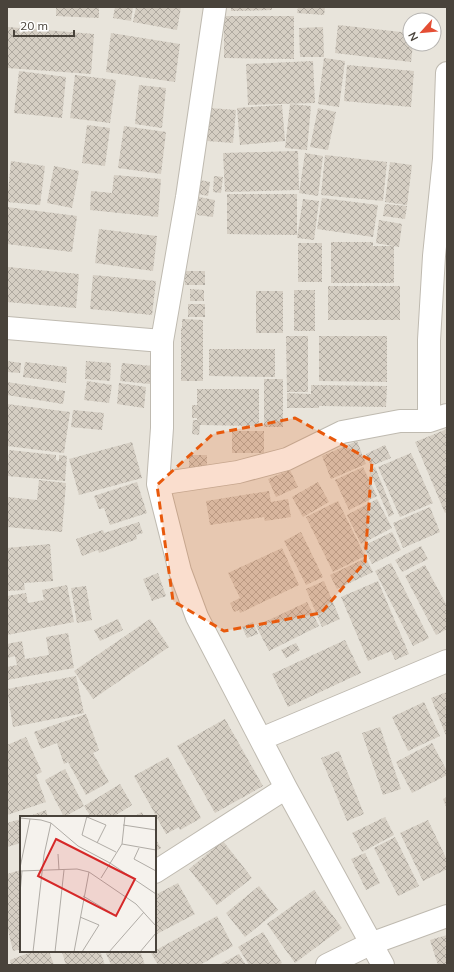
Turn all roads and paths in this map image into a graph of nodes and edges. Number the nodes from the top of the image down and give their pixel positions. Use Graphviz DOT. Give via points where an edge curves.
graph roads {
  1 [pos="215,7"];
  2 [pos="447,73"];
  3 [pos="7,328"];
  4 [pos="162,341"];
  5 [pos="438,418"];
  6 [pos="158,484"];
  7 [pos="447,661"];
  8 [pos="260,739"];
  9 [pos="286,788"];
  10 [pos="156,871"];
  11 [pos="447,916"];
  12 [pos="370,944"];
  13 [pos="327,965"];
  14 [pos="382,965"];
  1 -- 4 [label="street" via="187,197"];
  2 -- 5 [label="street" via="444,159 429,340"];
  3 -- 4 [label="street"];
  4 -- 6 [label="street" via="162,428"];
  5 -- 6 [label="street" via="400,420 342,432 286,459 238,472"];
  6 -- 8 [label="street" via="180,571 197,617"];
  7 -- 8 [label="street"];
  8 -- 9 [label="street"];
  9 -- 10 [label="street"];
  9 -- 12 [label="street"];
  11 -- 12 [label="street"];
  12 -- 13 [label="street"];
  12 -- 14 [label="street"];
}
